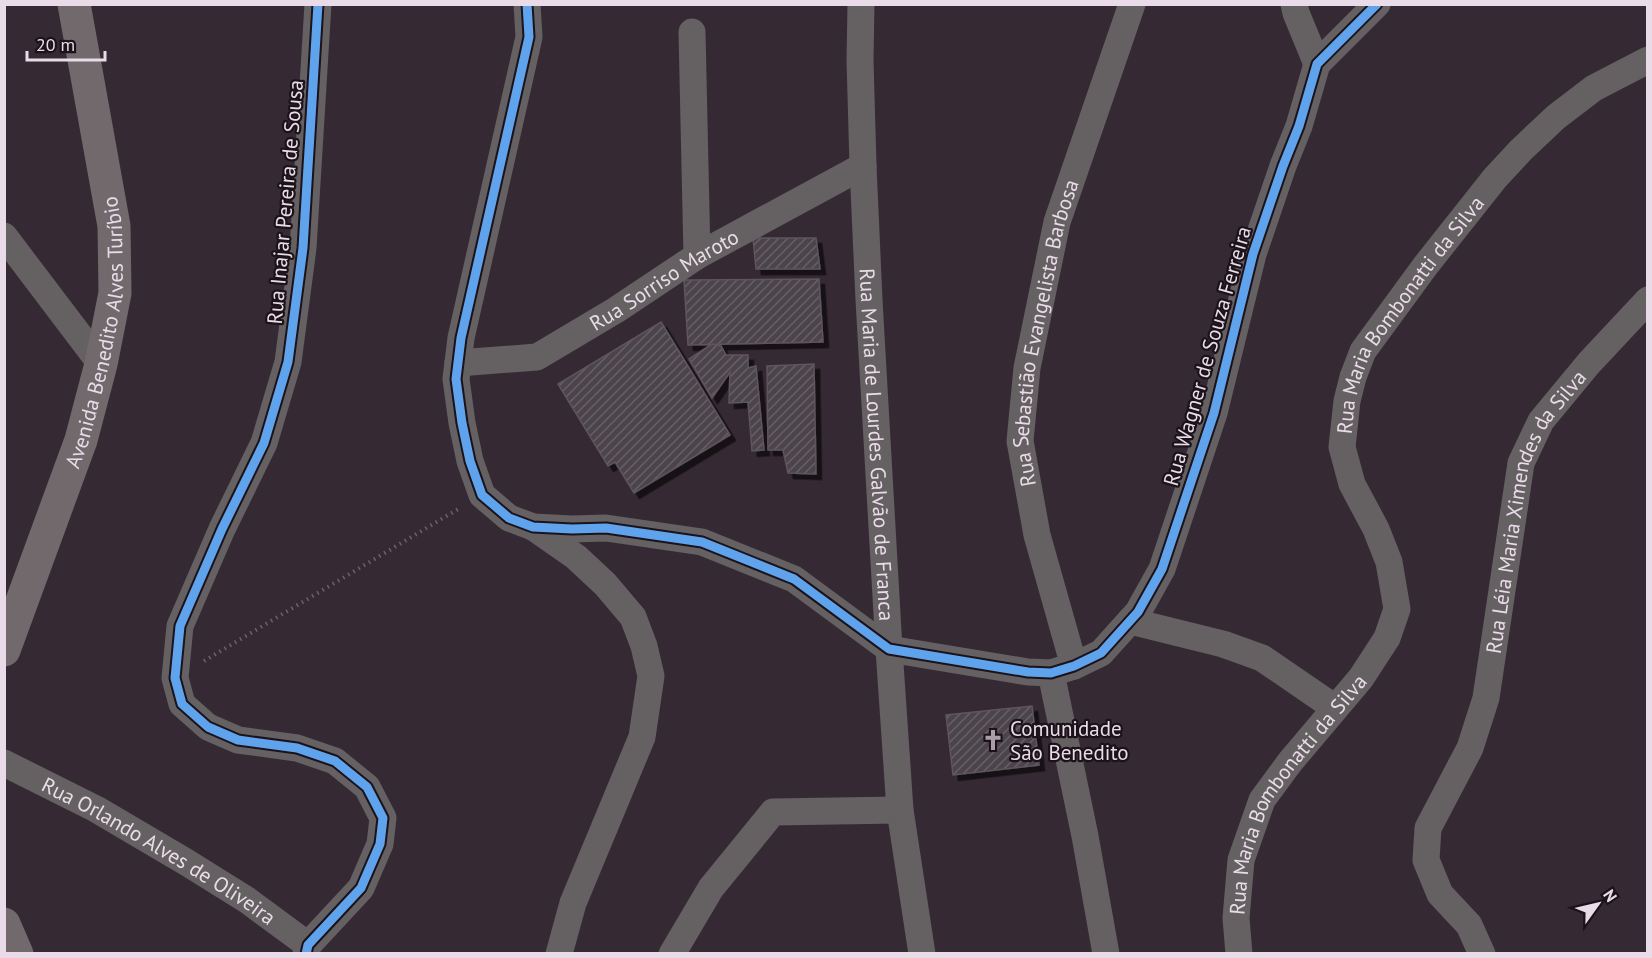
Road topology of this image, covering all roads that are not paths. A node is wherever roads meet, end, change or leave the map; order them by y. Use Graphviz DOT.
graph roads {
  1 [pos="74,4"];
  2 [pos="318,4"];
  3 [pos="527,4"];
  4 [pos="861,4"];
  5 [pos="1132,4"];
  6 [pos="1294,4"];
  7 [pos="1377,4"];
  8 [pos="692,32"];
  9 [pos="1647,60"];
  10 [pos="1317,64"];
  11 [pos="863,166"];
  12 [pos="4,236"];
  13 [pos="697,256"];
  14 [pos="1647,300"];
  15 [pos="458,363"];
  16 [pos="102,364"];
  17 [pos="533,527"];
  18 [pos="1130,621"];
  19 [pos="889,649"];
  20 [pos="4,650"];
  21 [pos="1062,670"];
  22 [pos="1335,708"];
  23 [pos="4,763"];
  24 [pos="900,810"];
  25 [pos="4,924"];
  26 [pos="307,949"];
  27 [pos="17,954"];
  28 [pos="559,954"];
  29 [pos="672,954"];
  30 [pos="922,954"];
  31 [pos="1106,954"];
  32 [pos="1239,954"];
  33 [pos="1482,954"];
  1 -- 16 [label="main road, Avenida Benedito Alves Turíbio"];
  2 -- 26 [label="street, Rua Inajar Pereira de Sousa"];
  3 -- 15 [label="street"];
  4 -- 11 [label="street, Rua Maria de Lourdes Galvão de Franca"];
  5 -- 21 [label="street, Rua Sebastião Evangelista Barbosa"];
  6 -- 10 [label="street"];
  7 -- 10 [label="street, Rua Wagner de Souza Ferreira"];
  8 -- 13 [label="street"];
  9 -- 22 [label="street, Rua Maria Bombonatti da Silva"];
  10 -- 18 [label="street, Rua Wagner de Souza Ferreira"];
  11 -- 13 [label="street, Rua Sorriso Maroto"];
  11 -- 19 [label="street, Rua Maria de Lourdes Galvão de Franca"];
  12 -- 16 [label="street"];
  13 -- 15 [label="street, Rua Sorriso Maroto"];
  14 -- 33 [label="street, Rua Léia Maria Ximendes da Silva"];
  15 -- 17 [label="street"];
  16 -- 20 [label="main road, Avenida Benedito Alves Turíbio"];
  17 -- 19 [label="street"];
  17 -- 28 [label="street"];
  18 -- 21 [label="street, Rua Wagner de Souza Ferreira"];
  18 -- 22 [label="street"];
  19 -- 21 [label="street, Rua Wagner de Souza Ferreira"];
  19 -- 24 [label="street, Rua Maria de Lourdes Galvão de Franca"];
  21 -- 31 [label="street, Rua Sebastião Evangelista Barbosa"];
  22 -- 32 [label="street, Rua Maria Bombonatti da Silva"];
  23 -- 26 [label="street, Rua Orlando Alves de Oliveira"];
  24 -- 29 [label="street"];
  24 -- 30 [label="street, Rua Maria de Lourdes Galvão de Franca"];
  25 -- 27 [label="main road"];
}
